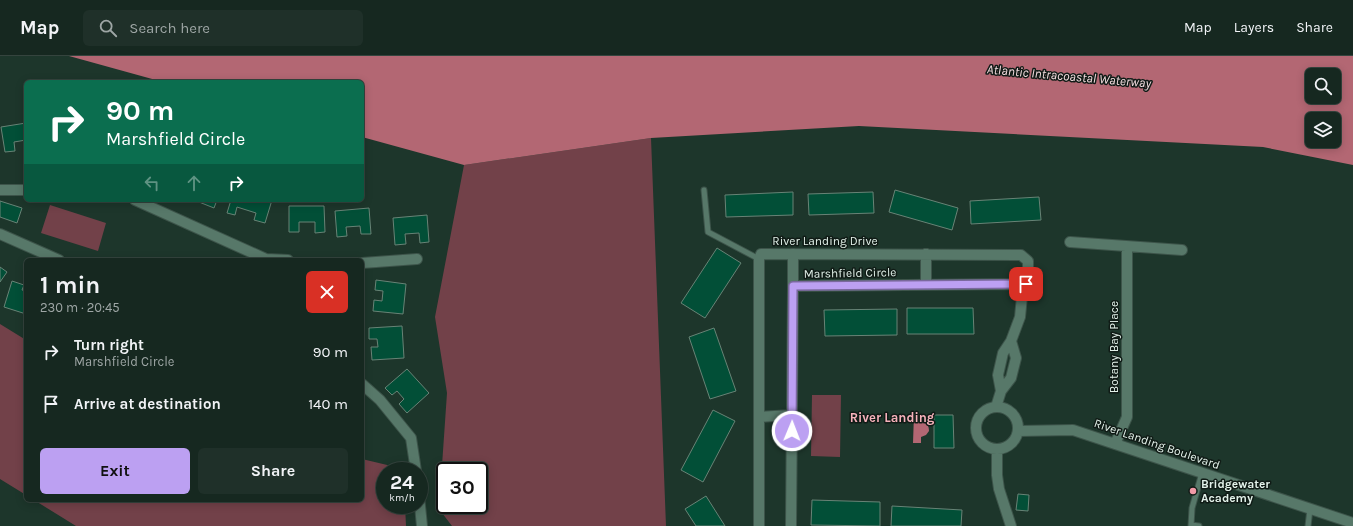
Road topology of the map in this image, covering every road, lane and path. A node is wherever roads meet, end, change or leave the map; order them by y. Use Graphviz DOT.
graph roads {
  1 [pos="0,190"];
  2 [pos="24,190"];
  3 [pos="704,190"];
  4 [pos="139,202"];
  5 [pos="0,234"];
  6 [pos="1070,242"];
  7 [pos="1127,247"];
  8 [pos="1182,250"];
  9 [pos="793,254"];
  10 [pos="926,254"];
  11 [pos="54,258"];
  12 [pos="264,258"];
  13 [pos="417,259"];
  14 [pos="759,259"];
  15 [pos="364,263"];
  16 [pos="1026,284"];
  17 [pos="926,285"];
  18 [pos="793,286"];
  19 [pos="364,386"];
  20 [pos="996,407"];
  21 [pos="792,415"];
  22 [pos="759,417"];
  23 [pos="1018,431"];
  24 [pos="1115,444"];
  25 [pos="997,449"];
  26 [pos="414,462"];
  27 [pos="1202,473"];
  28 [pos="1310,509"];
  29 [pos="421,514"];
  30 [pos="1353,523"];
  31 [pos="422,526"];
  32 [pos="759,526"];
  33 [pos="791,526"];
  34 [pos="1011,526"];
  35 [pos="1191,526"];
  36 [pos="1199,526"];
  37 [pos="1308,526"];
  1 -- 2 [label="street"];
  3 -- 14 [label="lane"];
  4 -- 12 [label="street"];
  5 -- 11 [label="street"];
  6 -- 7 [label="street"];
  7 -- 8 [label="street"];
  7 -- 24 [label="street, Botany Bay Place"];
  9 -- 10 [label="street, River Landing Drive"];
  9 -- 14 [label="street, River Landing Drive"];
  9 -- 18 [label="street"];
  10 -- 16 [label="street, River Landing Drive"];
  10 -- 17 [label="street"];
  13 -- 15 [label="street"];
  14 -- 22 [label="street, River Landing Drive"];
  16 -- 17 [label="street, Marshfield Circle"];
  16 -- 20 [label="street, River Landing Drive"];
  17 -- 18 [label="street, Marshfield Circle"];
  18 -- 21 [label="street, Marshfield Circle"];
  19 -- 26 [label="street"];
  20 -- 23 [label="street"];
  20 -- 25 [label="street"];
  21 -- 22 [label="street"];
  21 -- 33 [label="street, Marshfield Circle"];
  22 -- 32 [label="street, River Landing Drive"];
  23 -- 24 [label="street, River Landing Boulevard"];
  23 -- 25 [label="street"];
  24 -- 27 [label="street, River Landing Boulevard"];
  25 -- 34 [label="street"];
  27 -- 28 [label="street, River Landing Boulevard"];
  27 -- 35 [label="lane"];
  28 -- 30 [label="street, River Landing Boulevard"];
  28 -- 37 [label="lane"];
  29 -- 31 [label="street"];
  35 -- 36 [label="lane"];
}
